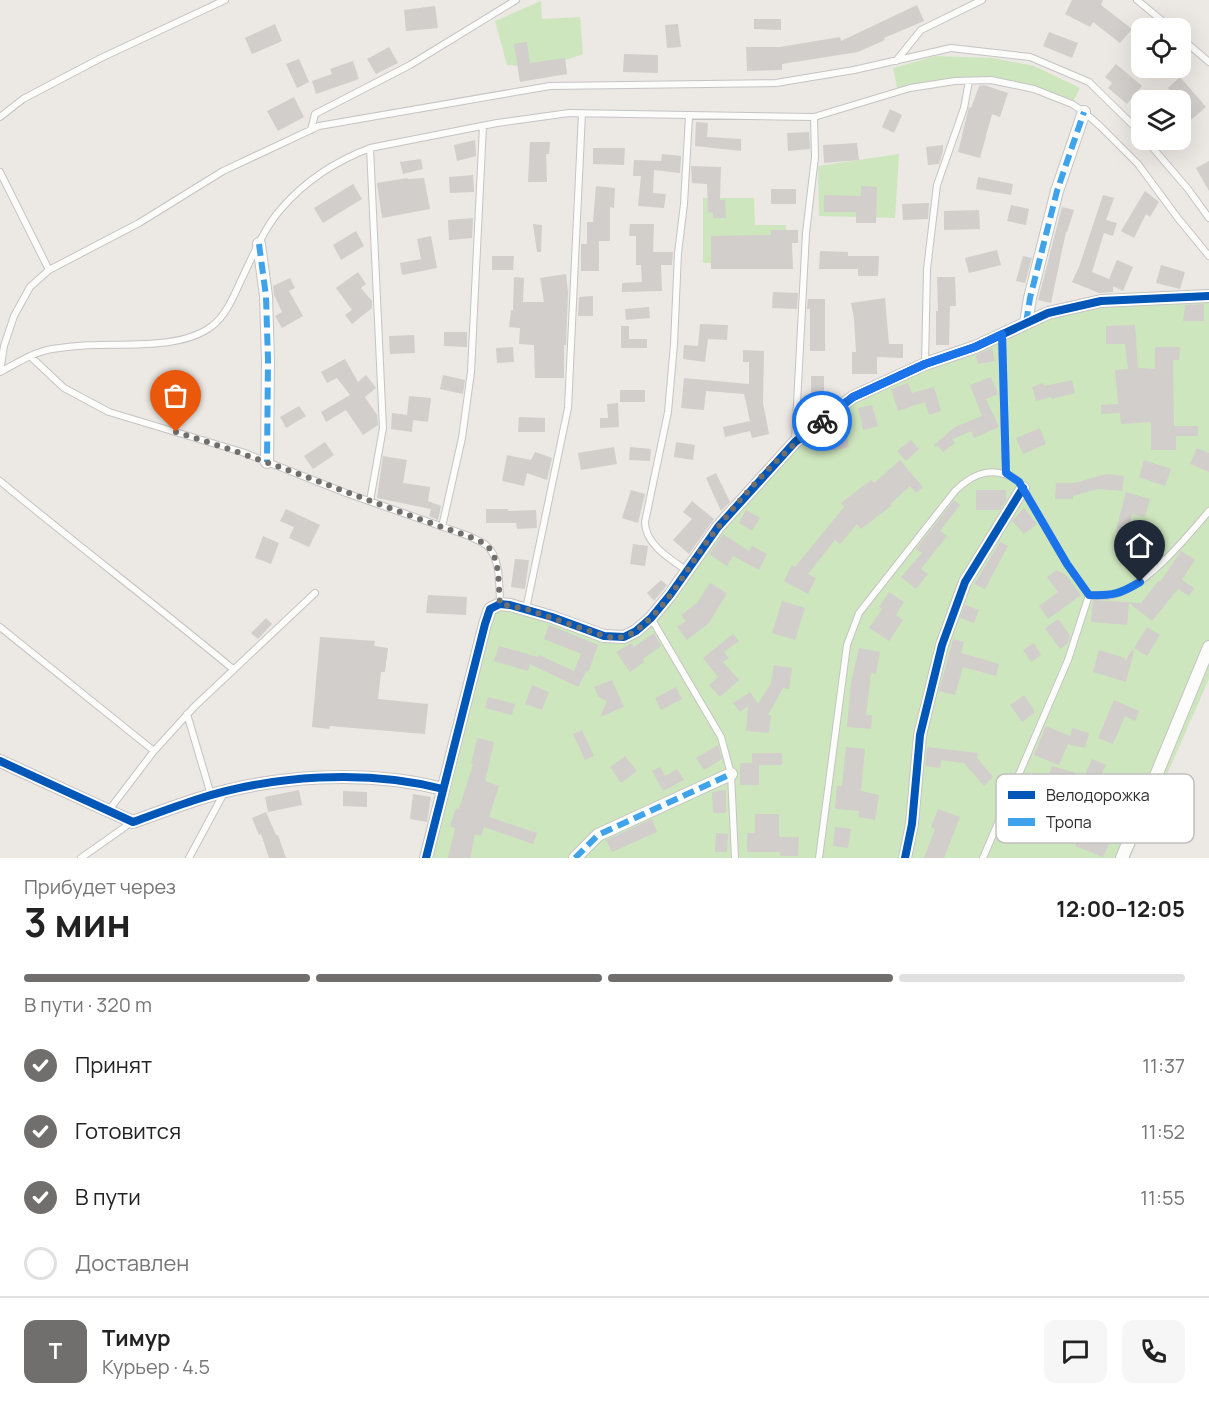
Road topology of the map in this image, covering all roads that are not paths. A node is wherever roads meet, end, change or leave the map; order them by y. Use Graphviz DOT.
graph roads {
  1 [pos="225,0"];
  2 [pos="516,0"];
  3 [pos="982,0"];
  4 [pos="1137,0"];
  5 [pos="1159,18"];
  6 [pos="1191,46"];
  7 [pos="896,61"];
  8 [pos="1209,62"];
  9 [pos="969,81"];
  10 [pos="1084,112"];
  11 [pos="582,113"];
  12 [pos="689,116"];
  13 [pos="0,117"];
  14 [pos="814,117"];
  15 [pos="1131,123"];
  16 [pos="483,126"];
  17 [pos="311,130"];
  18 [pos="370,148"];
  19 [pos="1155,150"];
  20 [pos="0,172"];
  21 [pos="1209,218"];
  22 [pos="259,244"];
  23 [pos="1209,256"];
  24 [pos="49,270"];
  25 [pos="1209,296"];
  26 [pos="1026,323"];
  27 [pos="1002,334"];
  28 [pos="30,356"];
  29 [pos="925,364"];
  30 [pos="1,371"];
  31 [pos="795,442"];
  32 [pos="267,462"];
  33 [pos="1006,473"];
  34 [pos="0,481"];
  35 [pos="1023,488"];
  36 [pos="369,501"];
  37 [pos="1209,512"];
  38 [pos="442,527"];
  39 [pos="686,570"];
  40 [pos="315,593"];
  41 [pos="1089,595"];
  42 [pos="500,604"];
  43 [pos="526,609"];
  44 [pos="651,618"];
  45 [pos="0,627"];
  46 [pos="1209,647"];
  47 [pos="233,669"];
  48 [pos="188,714"];
  49 [pos="154,751"];
  50 [pos="0,761"];
  51 [pos="731,774"];
  52 [pos="1019,774"];
  53 [pos="1157,774"];
  54 [pos="443,789"];
  55 [pos="224,793"];
  56 [pos="211,795"];
  57 [pos="109,810"];
  58 [pos="133,822"];
  59 [pos="996,828"];
  60 [pos="1128,843"];
  61 [pos="81,858"];
  62 [pos="189,858"];
  63 [pos="426,858"];
  64 [pos="575,858"];
  65 [pos="735,858"];
  66 [pos="819,858"];
  67 [pos="905,858"];
  68 [pos="983,858"];
  69 [pos="1122,858"];
  1 -- 13 [label="lane"];
  2 -- 17 [label="lane"];
  3 -- 7 [label="lane"];
  4 -- 5 [label="lane"];
  6 -- 8 [label="lane"];
  7 -- 15 [label="lane"];
  7 -- 17 [label="lane"];
  9 -- 10 [label="lane"];
  9 -- 14 [label="lane"];
  9 -- 29 [label="lane"];
  10 -- 23 [label="lane"];
  10 -- 26 [label="street"];
  11 -- 12 [label="lane"];
  11 -- 16 [label="lane"];
  11 -- 43 [label="lane"];
  12 -- 14 [label="lane"];
  12 -- 39 [label="lane"];
  14 -- 31 [label="lane"];
  16 -- 18 [label="lane"];
  16 -- 38 [label="lane"];
  17 -- 24 [label="lane"];
  18 -- 22 [label="lane"];
  18 -- 36 [label="lane"];
  19 -- 21 [label="lane"];
  20 -- 24 [label="lane"];
  22 -- 28 [label="lane"];
  22 -- 32 [label="street"];
  24 -- 30 [label="lane"];
  25 -- 26 [label="street"];
  26 -- 27 [label="street"];
  27 -- 29 [label="street"];
  27 -- 33 [label="lane"];
  28 -- 30 [label="lane"];
  28 -- 32 [label="lane"];
  29 -- 31 [label="street"];
  31 -- 39 [label="street"];
  32 -- 36 [label="lane"];
  33 -- 35 [label="lane"];
  33 -- 66 [label="lane"];
  34 -- 47 [label="lane"];
  35 -- 41 [label="lane"];
  35 -- 67 [label="street"];
  36 -- 38 [label="lane"];
  37 -- 41 [label="lane"];
  38 -- 42 [label="lane"];
  39 -- 44 [label="street"];
  40 -- 47 [label="lane"];
  41 -- 52 [label="lane"];
  42 -- 43 [label="street"];
  42 -- 54 [label="street"];
  43 -- 44 [label="street"];
  44 -- 51 [label="lane"];
  45 -- 49 [label="lane"];
  46 -- 53 [label="street"];
  47 -- 48 [label="lane"];
  48 -- 49 [label="lane"];
  48 -- 56 [label="lane"];
  49 -- 57 [label="lane"];
  50 -- 57 [label="street"];
  51 -- 64 [label="street"];
  51 -- 65 [label="lane"];
  54 -- 55 [label="street"];
  54 -- 63 [label="street"];
  55 -- 56 [label="street"];
  55 -- 62 [label="lane"];
  56 -- 58 [label="street"];
  57 -- 58 [label="street"];
  58 -- 61 [label="lane"];
  59 -- 68 [label="lane"];
  60 -- 69 [label="street"];
}
